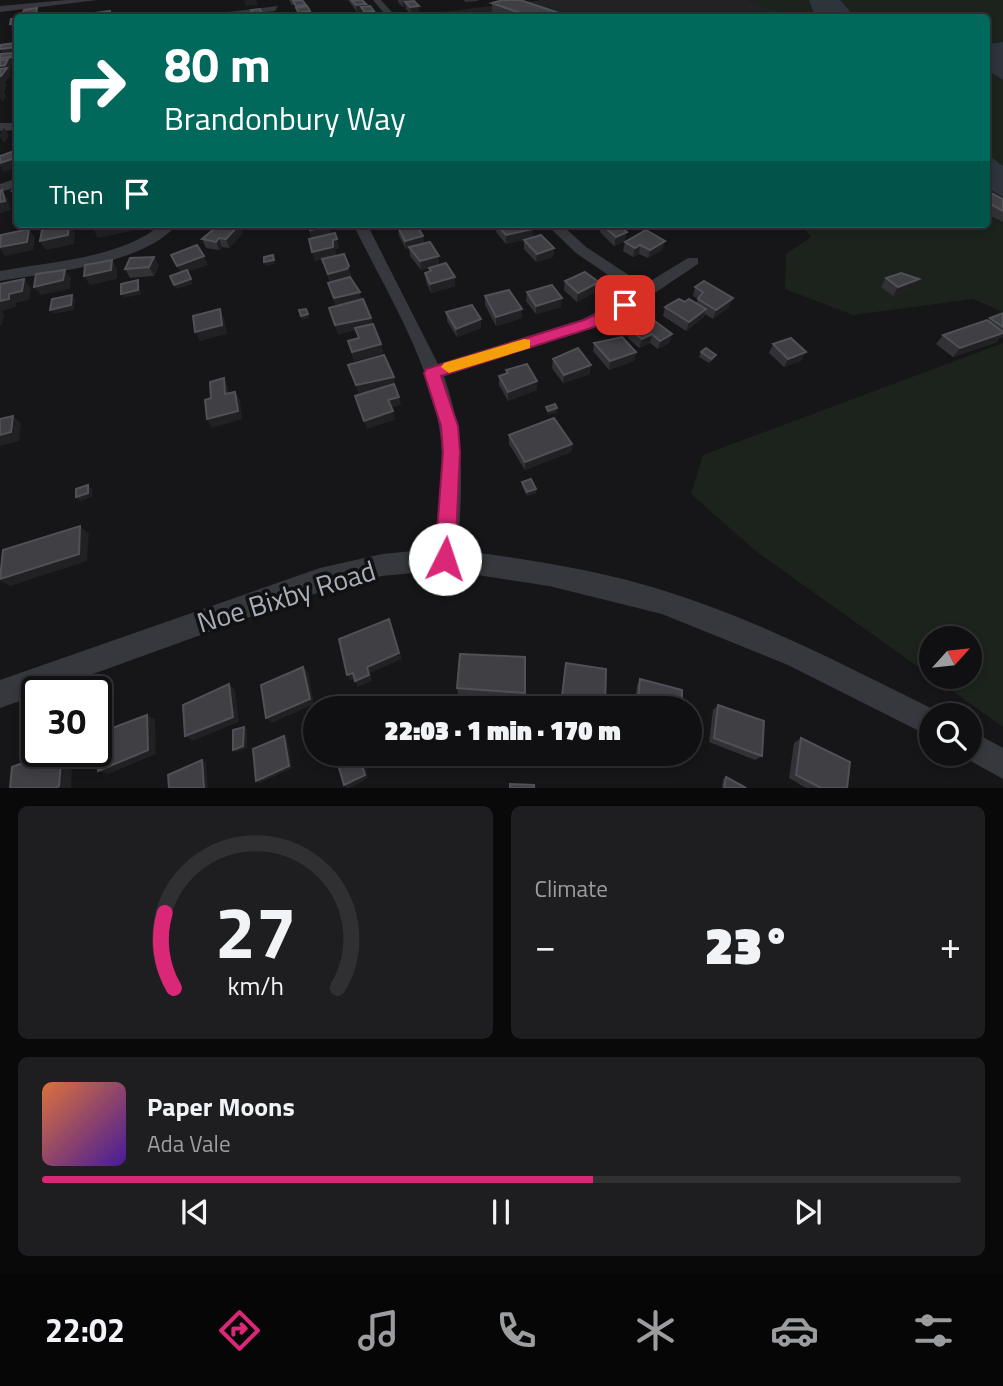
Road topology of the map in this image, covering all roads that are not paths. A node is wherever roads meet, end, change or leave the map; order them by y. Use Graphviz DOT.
graph roads {
  1 [pos="93,0"];
  2 [pos="377,0"];
  3 [pos="5,9"];
  4 [pos="275,9"];
  5 [pos="235,14"];
  6 [pos="389,14"];
  7 [pos="0,20"];
  8 [pos="362,228"];
  9 [pos="557,228"];
  10 [pos="167,232"];
  11 [pos="693,261"];
  12 [pos="0,276"];
  13 [pos="645,293"];
  14 [pos="432,373"];
  15 [pos="445,559"];
  16 [pos="0,694"];
  17 [pos="919,717"];
  18 [pos="982,752"];
  19 [pos="1003,764"];
  1 -- 3 [label="street"];
  2 -- 6 [label="street"];
  3 -- 7 [label="street"];
  4 -- 5 [label="street"];
  8 -- 14 [label="street"];
  9 -- 13 [label="street"];
  10 -- 12 [label="street"];
  11 -- 13 [label="street"];
  13 -- 14 [label="street"];
  14 -- 15 [label="street"];
  15 -- 16 [label="street, Noe Bixby Road"];
  15 -- 17 [label="street, Noe Bixby Road"];
  18 -- 19 [label="street"];
}
